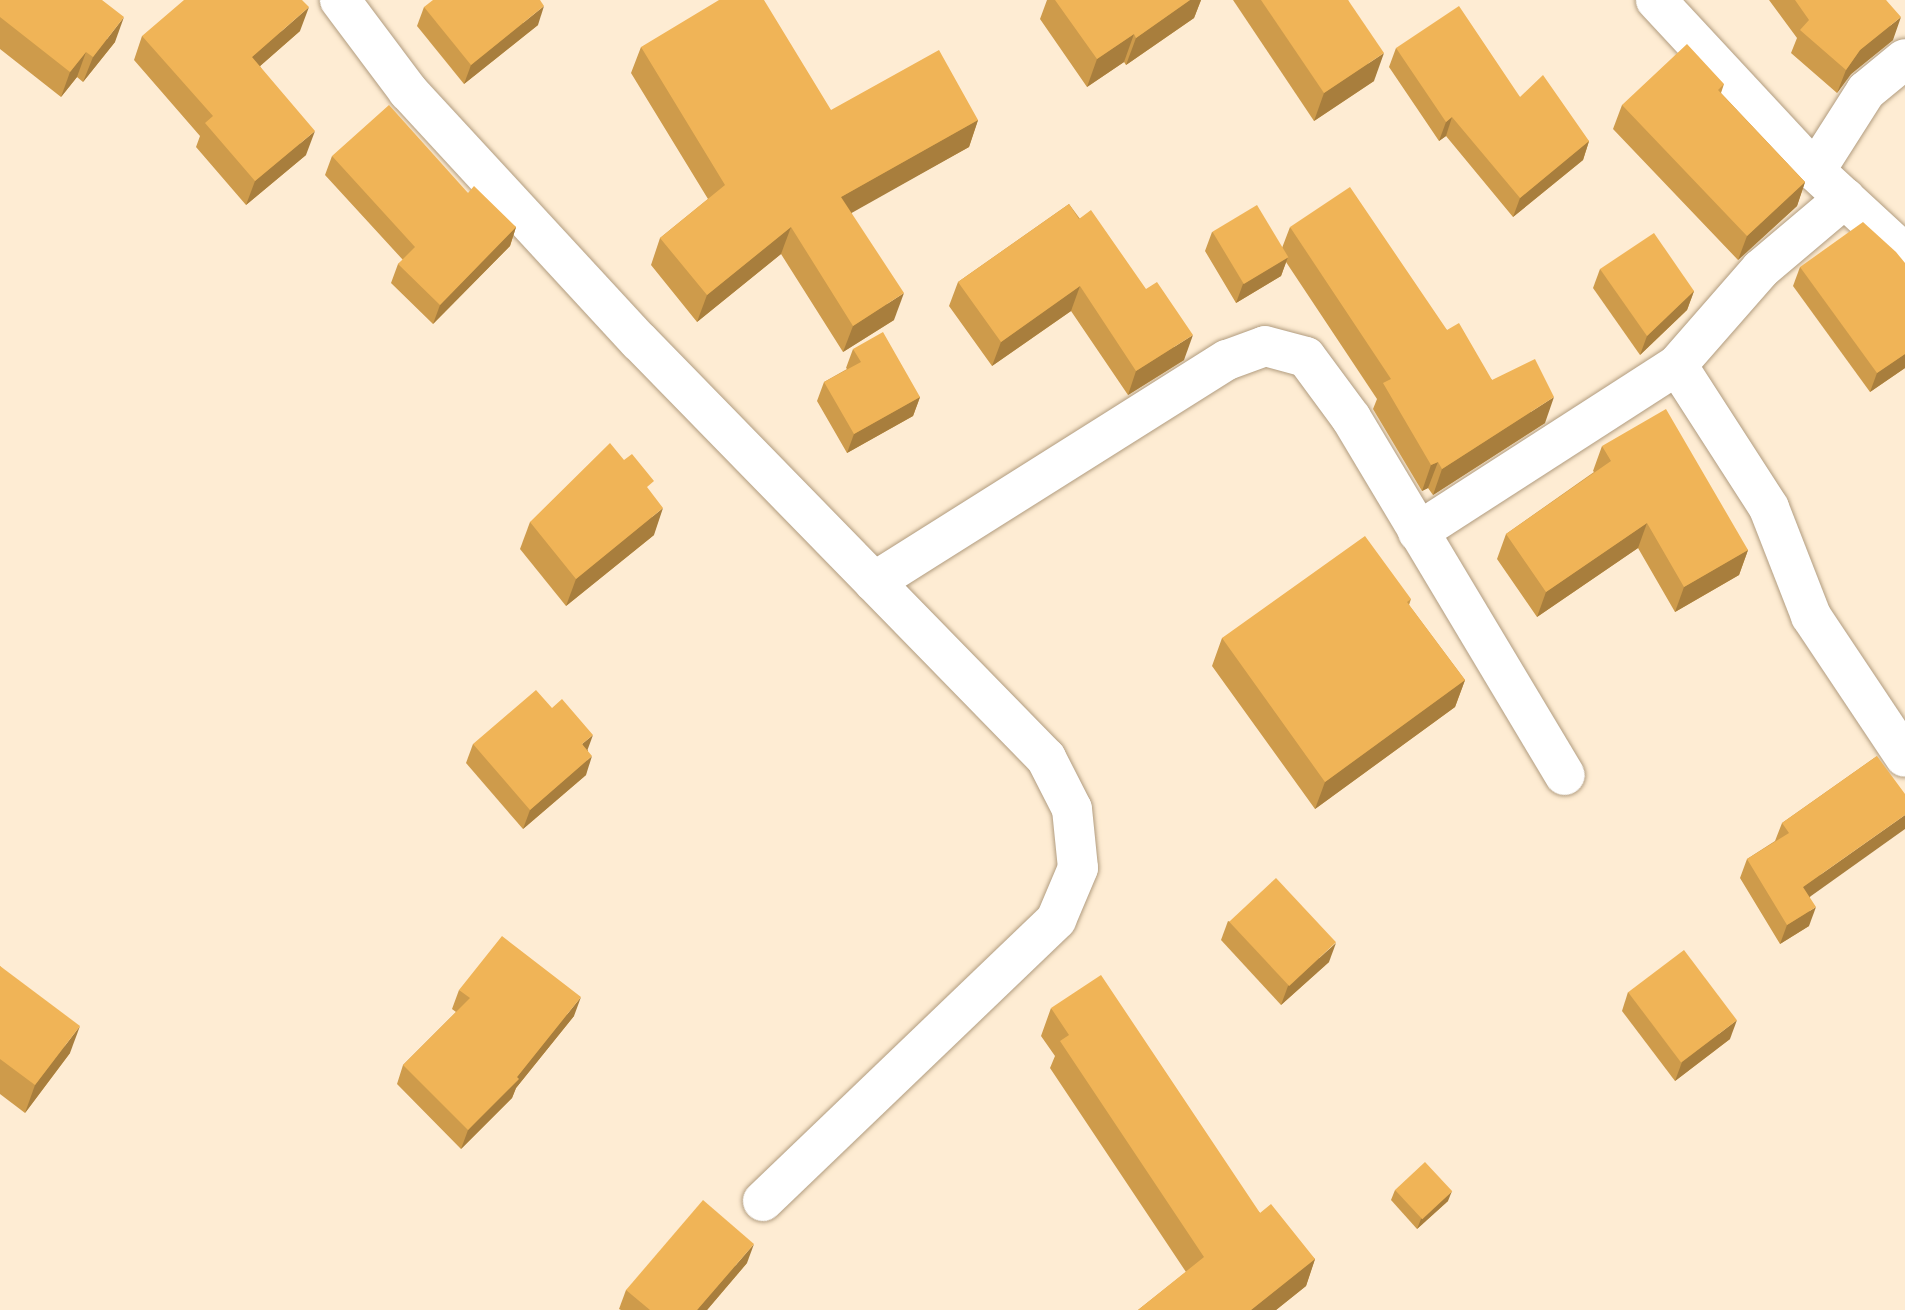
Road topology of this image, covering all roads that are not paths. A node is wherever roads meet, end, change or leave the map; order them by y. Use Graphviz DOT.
graph roads {
  1 [pos="340,0"];
  2 [pos="1656,0"];
  3 [pos="1905,59"];
  4 [pos="1815,171"];
  5 [pos="1845,198"];
  6 [pos="1905,254"];
  7 [pos="1677,365"];
  8 [pos="1418,532"];
  9 [pos="874,582"];
  10 [pos="1905,757"];
  11 [pos="1565,775"];
  12 [pos="763,1201"];
  1 -- 9 [label="street"];
  2 -- 4 [label="street"];
  3 -- 4 [label="street"];
  4 -- 5 [label="street"];
  5 -- 6 [label="street"];
  5 -- 7 [label="street"];
  7 -- 8 [label="street"];
  7 -- 10 [label="street"];
  8 -- 9 [label="street"];
  8 -- 11 [label="street"];
  9 -- 12 [label="street"];
}
